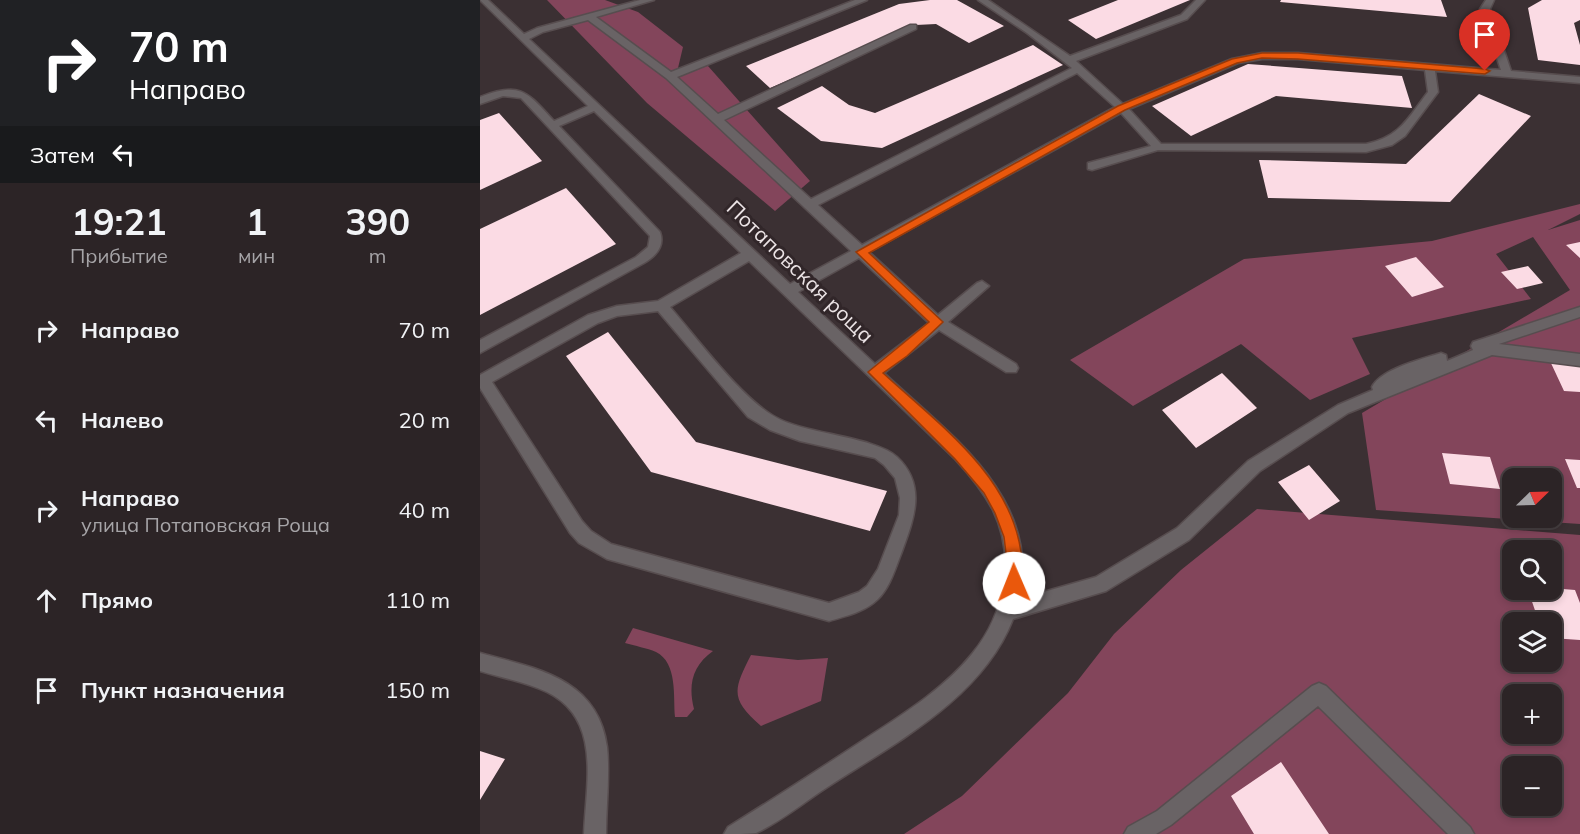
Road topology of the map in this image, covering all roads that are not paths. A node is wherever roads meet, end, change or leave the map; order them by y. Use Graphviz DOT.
graph roads {
  1 [pos="483,0"];
  2 [pos="650,0"];
  3 [pos="863,0"];
  4 [pos="982,0"];
  5 [pos="1201,0"];
  6 [pos="1490,0"];
  7 [pos="591,18"];
  8 [pos="913,27"];
  9 [pos="523,38"];
  10 [pos="1069,60"];
  11 [pos="1430,67"];
  12 [pos="1079,68"];
  13 [pos="1507,73"];
  14 [pos="670,76"];
  15 [pos="1580,80"];
  16 [pos="480,101"];
  17 [pos="596,107"];
  18 [pos="1122,108"];
  19 [pos="717,118"];
  20 [pos="553,125"];
  21 [pos="1158,147"];
  22 [pos="1092,166"];
  23 [pos="811,204"];
  24 [pos="861,252"];
  25 [pos="750,254"];
  26 [pos="982,285"];
  27 [pos="788,291"];
  28 [pos="661,306"];
  29 [pos="1580,312"];
  30 [pos="937,322"];
  31 [pos="480,347"];
  32 [pos="1580,360"];
  33 [pos="1011,368"];
  34 [pos="874,372"];
  35 [pos="482,381"];
  36 [pos="1343,409"];
  37 [pos="1006,612"];
  38 [pos="480,662"];
  39 [pos="595,834"];
  40 [pos="735,834"];
  41 [pos="1135,834"];
  42 [pos="1462,834"];
  1 -- 9 [label="street, Потаповская роща"];
  2 -- 7 [label="street"];
  3 -- 14 [label="street"];
  4 -- 10 [label="street"];
  5 -- 10 [label="street"];
  6 -- 13 [label="street"];
  7 -- 9 [label="street"];
  7 -- 14 [label="street"];
  8 -- 19 [label="street"];
  9 -- 17 [label="street, Потаповская роща"];
  10 -- 12 [label="street"];
  11 -- 13 [label="street"];
  11 -- 18 [label="street"];
  11 -- 21 [label="street"];
  12 -- 18 [label="street"];
  12 -- 23 [label="street"];
  13 -- 15 [label="street"];
  14 -- 19 [label="street"];
  16 -- 20 [label="street"];
  17 -- 20 [label="street"];
  17 -- 25 [label="street, Потаповская роща"];
  18 -- 21 [label="street"];
  18 -- 24 [label="street"];
  19 -- 23 [label="street"];
  20 -- 31 [label="street"];
  21 -- 22 [label="street"];
  23 -- 24 [label="street"];
  24 -- 27 [label="street"];
  24 -- 30 [label="street"];
  25 -- 27 [label="street, Потаповская роща"];
  25 -- 28 [label="street"];
  26 -- 30 [label="street"];
  27 -- 34 [label="street, Потаповская роща"];
  28 -- 35 [label="street"];
  28 -- 35 [label="street"];
  29 -- 36 [label="street"];
  30 -- 33 [label="street"];
  30 -- 34 [label="street"];
  32 -- 36 [label="street"];
  34 -- 37 [label="street, Потаповская роща"];
  36 -- 37 [label="street"];
  37 -- 40 [label="street, Потаповская роща"];
  38 -- 39 [label="street"];
  41 -- 42 [label="street"];
}
